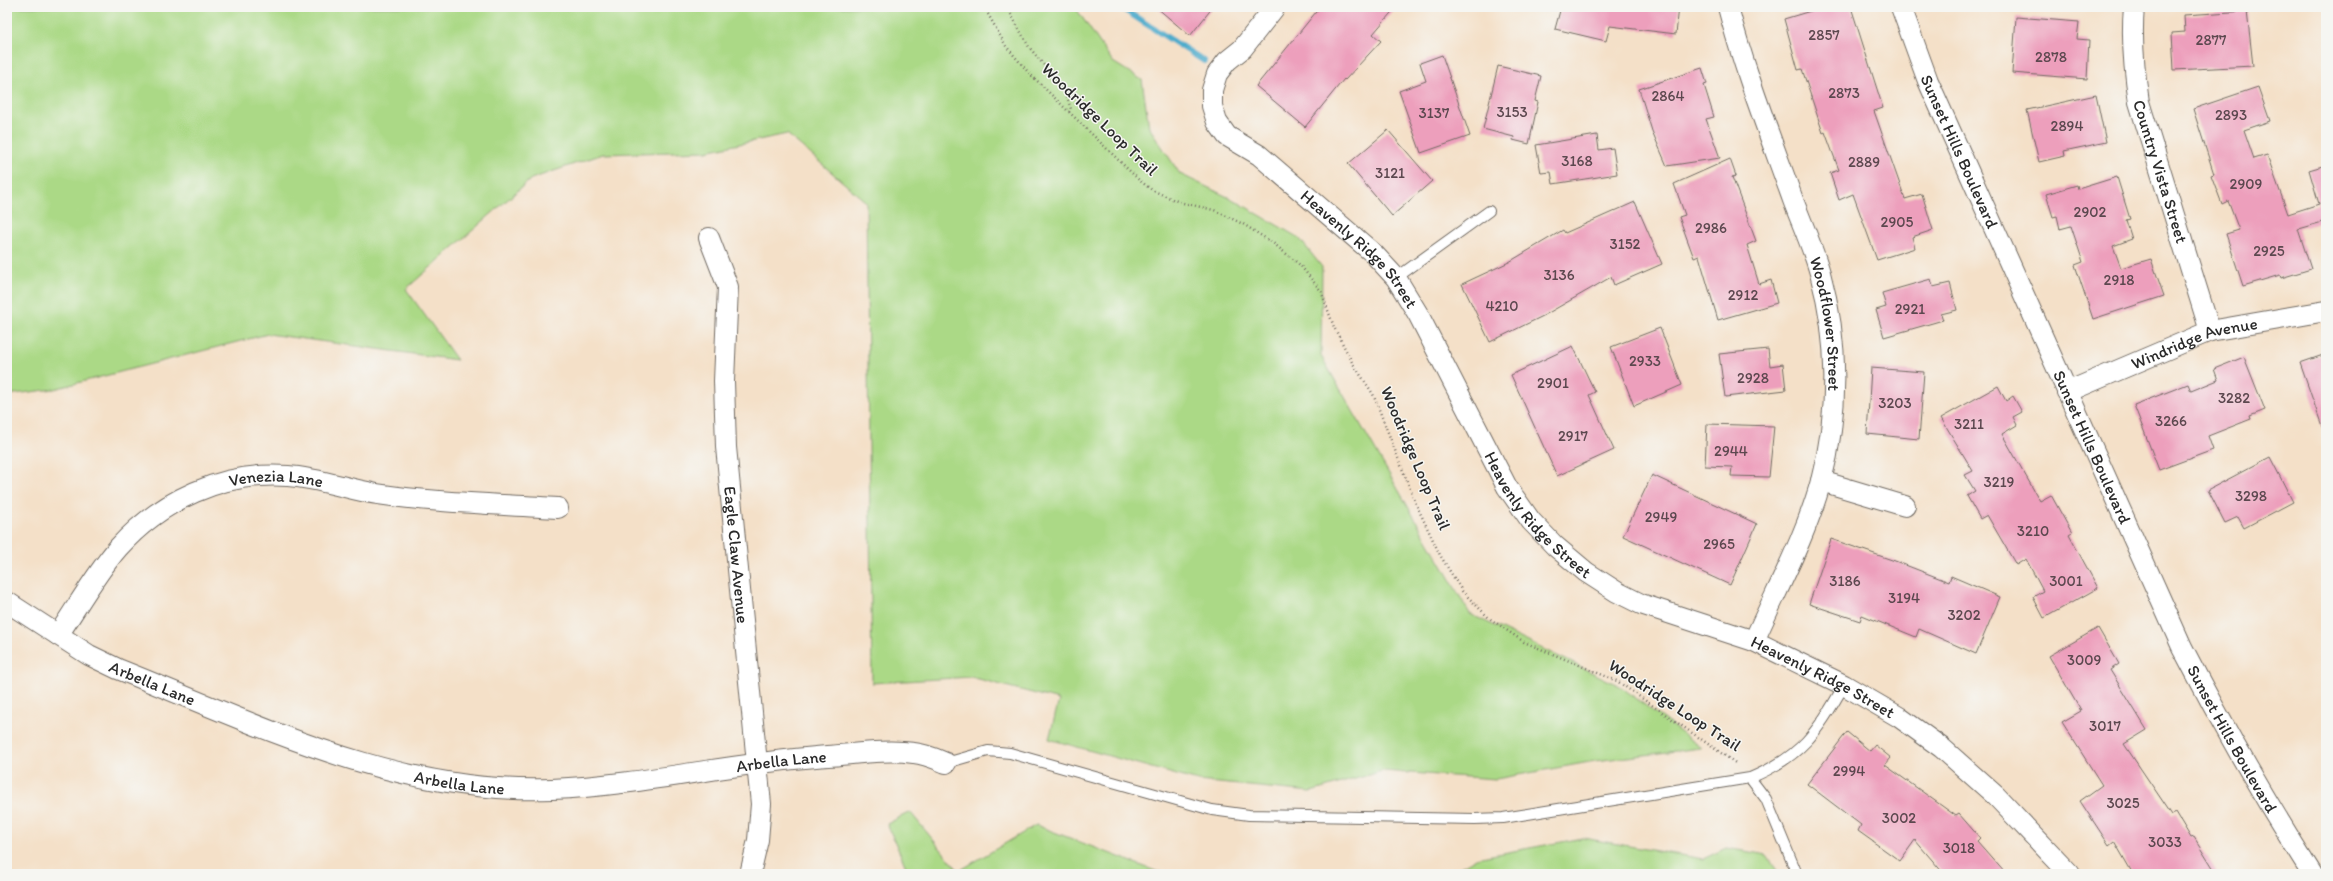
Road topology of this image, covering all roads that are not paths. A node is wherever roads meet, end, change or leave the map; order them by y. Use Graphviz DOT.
graph roads {
  1 [pos="1275,7"];
  2 [pos="1728,7"];
  3 [pos="1901,7"];
  4 [pos="2134,7"];
  5 [pos="1489,211"];
  6 [pos="709,238"];
  7 [pos="1396,278"];
  8 [pos="2326,311"];
  9 [pos="2210,331"];
  10 [pos="2068,392"];
  11 [pos="1821,481"];
  12 [pos="1905,506"];
  13 [pos="558,508"];
  14 [pos="7,602"];
  15 [pos="58,635"];
  16 [pos="1754,642"];
  17 [pos="1844,685"];
  18 [pos="758,763"];
  19 [pos="946,763"];
  20 [pos="1750,778"];
  21 [pos="750,874"];
  22 [pos="1797,874"];
  23 [pos="2070,874"];
  24 [pos="2312,874"];
  1 -- 7 [label="street, Heavenly Ridge Street"];
  2 -- 11 [label="street, Woodflower Street"];
  3 -- 10 [label="street, Sunset Hills Boulevard"];
  4 -- 9 [label="street, Country Vista Street"];
  5 -- 7 [label="lane"];
  6 -- 18 [label="street, Eagle Claw Avenue"];
  7 -- 16 [label="street, Heavenly Ridge Street"];
  8 -- 9 [label="street, Windridge Avenue"];
  9 -- 10 [label="street, Windridge Avenue"];
  10 -- 24 [label="street, Sunset Hills Boulevard"];
  11 -- 12 [label="street"];
  11 -- 16 [label="street, Woodflower Street"];
  13 -- 15 [label="street, Venezia Lane"];
  14 -- 15 [label="street, Arbella Lane"];
  15 -- 18 [label="street, Arbella Lane"];
  16 -- 17 [label="street, Heavenly Ridge Street"];
  17 -- 20 [label="lane"];
  17 -- 23 [label="street, Heavenly Ridge Street"];
  18 -- 19 [label="street, Arbella Lane"];
  18 -- 21 [label="street, Eagle Claw Avenue"];
  19 -- 20 [label="lane"];
  20 -- 22 [label="lane"];
}
